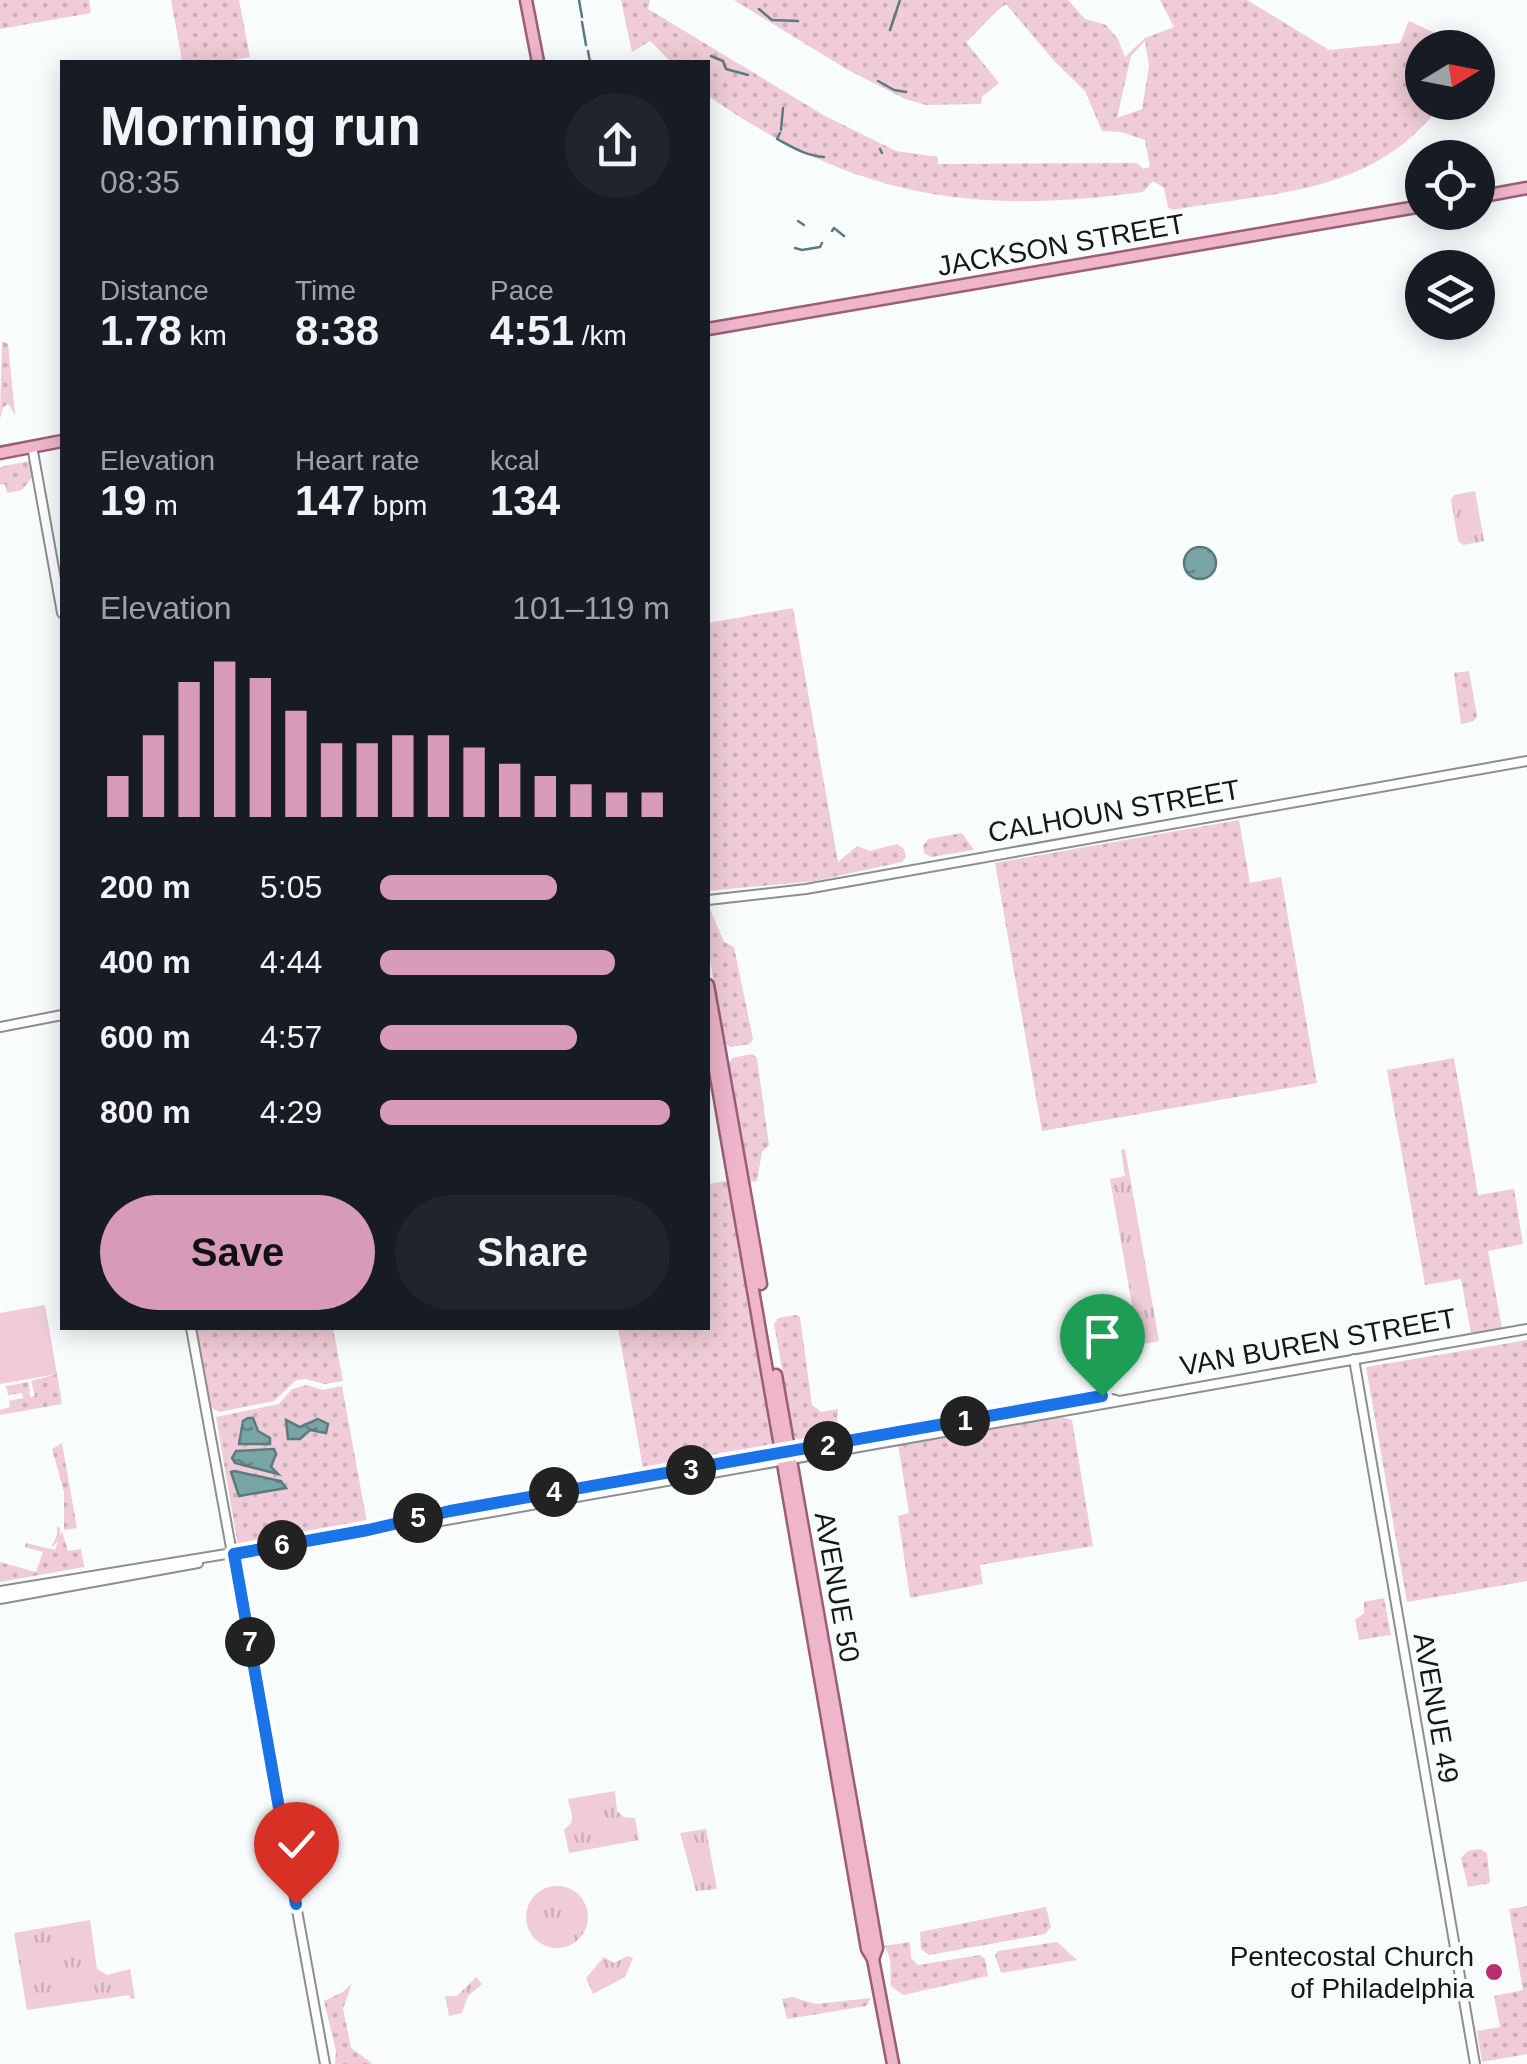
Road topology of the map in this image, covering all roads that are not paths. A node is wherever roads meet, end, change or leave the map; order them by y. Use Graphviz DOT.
graph roads {
  1 [pos="526,0"];
  2 [pos="538,60"];
  3 [pos="1527,188"];
  4 [pos="1495,194"];
  5 [pos="1405,209"];
  6 [pos="710,329"];
  7 [pos="60,441"];
  8 [pos="32,446"];
  9 [pos="0,453"];
  10 [pos="60,602"];
  11 [pos="1527,761"];
  12 [pos="710,900"];
  13 [pos="710,998"];
  14 [pos="60,1016"];
  15 [pos="0,1027"];
  16 [pos="710,1041"];
  17 [pos="1527,1329"];
  18 [pos="191,1330"];
  19 [pos="1354,1359"];
  20 [pos="787,1457"];
  21 [pos="788,1499"];
  22 [pos="807,1550"];
  23 [pos="234,1554"];
  24 [pos="0,1595"];
  25 [pos="808,1612"];
  26 [pos="873,1960"];
  27 [pos="325,2064"];
  28 [pos="893,2064"];
  29 [pos="1475,2064"];
  1 -- 2 [label="main road"];
  3 -- 4 [label="main road"];
  5 -- 6 [label="main road, JACKSON STREET"];
  7 -- 8 [label="main road"];
  8 -- 9 [label="main road"];
  8 -- 10 [label="street"];
  11 -- 12 [label="street, CALHOUN STREET"];
  13 -- 20 [label="main road, AVENUE 50"];
  14 -- 15 [label="street"];
  16 -- 20 [label="main road, AVENUE 50"];
  17 -- 19 [label="street, VAN BUREN STREET"];
  18 -- 23 [label="street"];
  19 -- 20 [label="street, VAN BUREN STREET"];
  19 -- 29 [label="street, AVENUE 49"];
  20 -- 21 [label="main road, AVENUE 50"];
  20 -- 22 [label="main road, AVENUE 50"];
  20 -- 23 [label="street, VAN BUREN STREET"];
  21 -- 22 [label="main road"];
  21 -- 25 [label="main road, AVENUE 50"];
  22 -- 25 [label="main road"];
  22 -- 26 [label="main road, AVENUE 50"];
  23 -- 24 [label="street, VAN BUREN STREET"];
  23 -- 27 [label="street"];
  25 -- 26 [label="main road, AVENUE 50"];
  26 -- 28 [label="main road, AVENUE 50"];
}
